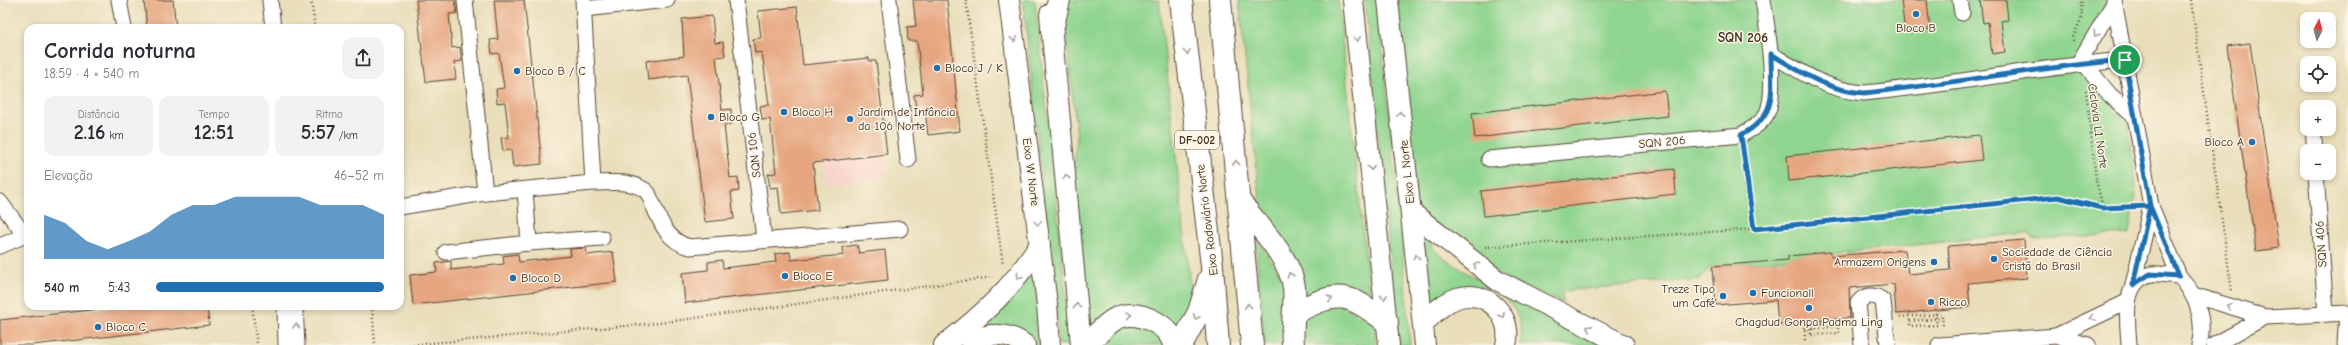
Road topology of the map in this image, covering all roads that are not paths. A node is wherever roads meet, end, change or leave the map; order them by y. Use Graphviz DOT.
graph roads {
  1 [pos="119,0"];
  2 [pos="270,0"];
  3 [pos="465,0"];
  4 [pos="667,0"];
  5 [pos="736,0"];
  6 [pos="890,0"];
  7 [pos="1009,0"];
  8 [pos="1048,0"];
  9 [pos="1059,0"];
  10 [pos="1353,0"];
  11 [pos="1388,0"];
  12 [pos="1763,0"];
  13 [pos="2114,2"];
  14 [pos="584,4"];
  15 [pos="1179,4"];
  16 [pos="1222,4"];
  17 [pos="123,24"];
  18 [pos="273,24"];
  19 [pos="1052,30"];
  20 [pos="1771,54"];
  21 [pos="2125,60"];
  22 [pos="2081,63"];
  23 [pos="2135,117"];
  24 [pos="1489,159"];
  25 [pos="908,160"];
  26 [pos="2316,180"];
  27 [pos="593,183"];
  28 [pos="525,190"];
  29 [pos="485,193"];
  30 [pos="0,202"];
  31 [pos="1240,202"];
  32 [pos="2150,206"];
  33 [pos="404,207"];
  34 [pos="1412,212"];
  35 [pos="900,229"];
  36 [pos="24,232"];
  37 [pos="24,235"];
  38 [pos="602,238"];
  39 [pos="764,239"];
  40 [pos="529,242"];
  41 [pos="1040,244"];
  42 [pos="0,246"];
  43 [pos="446,252"];
  44 [pos="1212,266"];
  45 [pos="2179,276"];
  46 [pos="2133,285"];
  47 [pos="2193,295"];
  48 [pos="2127,302"];
  49 [pos="285,310"];
  50 [pos="295,310"];
  51 [pos="1294,313"];
  52 [pos="2348,313"];
  53 [pos="2326,314"];
  54 [pos="2265,317"];
  55 [pos="1387,322"];
  56 [pos="1423,324"];
  57 [pos="2056,336"];
  58 [pos="1861,342"];
  59 [pos="286,345"];
  60 [pos="297,345"];
  61 [pos="944,345"];
  62 [pos="971,345"];
  63 [pos="1025,345"];
  64 [pos="1050,345"];
  65 [pos="1081,345"];
  66 [pos="1088,345"];
  67 [pos="1174,345"];
  68 [pos="1181,345"];
  69 [pos="1218,345"];
  70 [pos="1252,345"];
  71 [pos="1293,345"];
  72 [pos="1389,345"];
  73 [pos="1425,345"];
  74 [pos="1506,345"];
  75 [pos="1624,345"];
  76 [pos="1888,345"];
  77 [pos="1939,345"];
  78 [pos="2088,345"];
  79 [pos="2129,345"];
  80 [pos="2199,345"];
  81 [pos="2214,345"];
  82 [pos="2345,345"];
  1 -- 17 [label="street"];
  2 -- 18 [label="street"];
  3 -- 29 [label="street"];
  4 -- 14 [label="street"];
  5 -- 39 [label="street, SQN 106"];
  6 -- 25 [label="street"];
  7 -- 41 [label="main road, Eixo W Norte, one-way"];
  8 -- 19 [label="main road"];
  9 -- 19 [label="highway"];
  10 -- 55 [label="main road, one-way"];
  34 -- 11 [label="main road, Eixo L Norte, one-way"];
  12 -- 20 [label="street, SQN 206"];
  13 -- 21 [label="street"];
  13 -- 22 [label="street, one-way"];
  14 -- 27 [label="street"];
  15 -- 44 [label="highway, Eixo Rodoviário Norte / DF-002, one-way"];
  31 -- 16 [label="highway, DF-002, one-way"];
  65 -- 19 [label="main road, one-way"];
  20 -- 22 [label="street"];
  20 -- 24 [label="street, SQN 206"];
  21 -- 22 [label="street"];
  21 -- 23 [label="street"];
  22 -- 23 [label="street"];
  23 -- 32 [label="street"];
  26 -- 53 [label="street, SQN 406"];
  27 -- 28 [label="street"];
  27 -- 39 [label="street"];
  28 -- 29 [label="street"];
  28 -- 40 [label="street"];
  29 -- 33 [label="street"];
  30 -- 36 [label="street"];
  51 -- 31 [label="highway, one-way"];
  70 -- 31 [label="highway, DF-002, one-way"];
  32 -- 45 [label="street"];
  32 -- 46 [label="street"];
  56 -- 34 [label="main road, Eixo L Norte, one-way"];
  75 -- 34 [label="main road, one-way"];
  35 -- 39 [label="street"];
  37 -- 42 [label="street"];
  38 -- 40 [label="street"];
  40 -- 43 [label="street"];
  41 -- 61 [label="main road, one-way"];
  41 -- 64 [label="main road, Eixo W Norte"];
  44 -- 68 [label="highway, one-way"];
  44 -- 69 [label="highway, Eixo Rodoviário Norte / DF-002"];
  45 -- 46 [label="street"];
  45 -- 47 [label="street"];
  46 -- 48 [label="street"];
  54 -- 47 [label="street, one-way"];
  47 -- 80 [label="street"];
  48 -- 57 [label="street, one-way"];
  48 -- 79 [label="street"];
  49 -- 59 [label="street"];
  60 -- 50 [label="street, one-way"];
  51 -- 55 [label="highway, one-way"];
  51 -- 71 [label="highway"];
  52 -- 53 [label="street"];
  52 -- 82 [label="street"];
  53 -- 54 [label="street"];
  54 -- 81 [label="street"];
  55 -- 72 [label="main road"];
  56 -- 73 [label="main road, Eixo L Norte"];
  56 -- 74 [label="main road, one-way"];
  57 -- 77 [label="street"];
  57 -- 78 [label="street"];
  58 -- 76 [label="street"];
  62 -- 63 [label="main road"];
  66 -- 67 [label="highway, one-way"];
}
